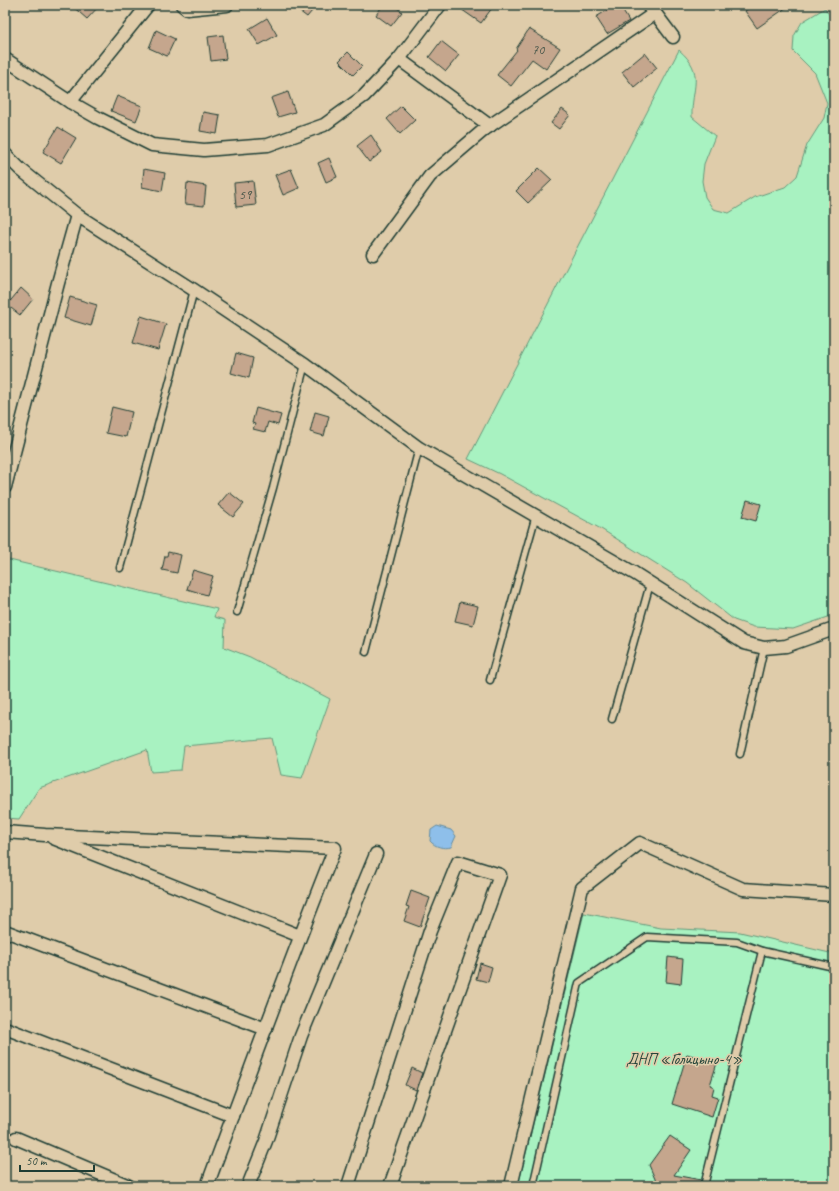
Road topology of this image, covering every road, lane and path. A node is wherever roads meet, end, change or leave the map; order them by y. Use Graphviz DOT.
graph roads {
  1 [pos="148,5"];
  2 [pos="182,5"];
  3 [pos="227,5"];
  4 [pos="440,5"];
  5 [pos="651,9"];
  6 [pos="673,37"];
  7 [pos="5,59"];
  8 [pos="399,59"];
  9 [pos="70,102"];
  10 [pos="490,126"];
  11 [pos="5,154"];
  12 [pos="77,215"];
  13 [pos="373,254"];
  14 [pos="194,290"];
  15 [pos="304,364"];
  16 [pos="418,448"];
  17 [pos="5,487"];
  18 [pos="536,515"];
  19 [pos="120,568"];
  20 [pos="650,584"];
  21 [pos="237,612"];
  22 [pos="834,630"];
  23 [pos="764,648"];
  24 [pos="366,652"];
  25 [pos="490,680"];
  26 [pos="612,719"];
  27 [pos="740,754"];
  28 [pos="5,832"];
  29 [pos="45,834"];
  30 [pos="376,854"];
  31 [pos="834,895"];
  32 [pos="5,931"];
  33 [pos="300,936"];
  34 [pos="762,951"];
  35 [pos="834,967"];
  36 [pos="5,1028"];
  37 [pos="266,1029"];
  38 [pos="233,1116"];
  39 [pos="16,1138"];
  40 [pos="129,1186"];
  41 [pos="207,1186"];
  42 [pos="248,1186"];
  43 [pos="348,1186"];
  44 [pos="390,1186"];
  45 [pos="511,1186"];
  46 [pos="533,1186"];
  47 [pos="704,1186"];
  1 -- 9 [label="street"];
  2 -- 3 [label="street"];
  4 -- 8 [label="street"];
  5 -- 6 [label="street"];
  5 -- 10 [label="street"];
  7 -- 9 [label="street"];
  8 -- 9 [label="street"];
  8 -- 10 [label="street"];
  10 -- 13 [label="street"];
  11 -- 12 [label="street"];
  12 -- 14 [label="street"];
  12 -- 17 [label="street"];
  14 -- 15 [label="street"];
  14 -- 19 [label="lane"];
  15 -- 16 [label="street"];
  15 -- 21 [label="lane"];
  16 -- 18 [label="street"];
  16 -- 24 [label="lane"];
  18 -- 20 [label="street"];
  18 -- 25 [label="lane"];
  20 -- 23 [label="street"];
  20 -- 26 [label="lane"];
  22 -- 23 [label="street"];
  23 -- 27 [label="lane"];
  28 -- 29 [label="street"];
  29 -- 33 [label="street"];
  29 -- 33 [label="street"];
  30 -- 42 [label="street"];
  31 -- 45 [label="street"];
  32 -- 37 [label="street"];
  33 -- 37 [label="street"];
  34 -- 35 [label="lane"];
  34 -- 46 [label="lane"];
  34 -- 47 [label="lane"];
  36 -- 38 [label="street"];
  37 -- 38 [label="street"];
  38 -- 41 [label="street"];
  39 -- 40 [label="street"];
  43 -- 44 [label="street"];
}
